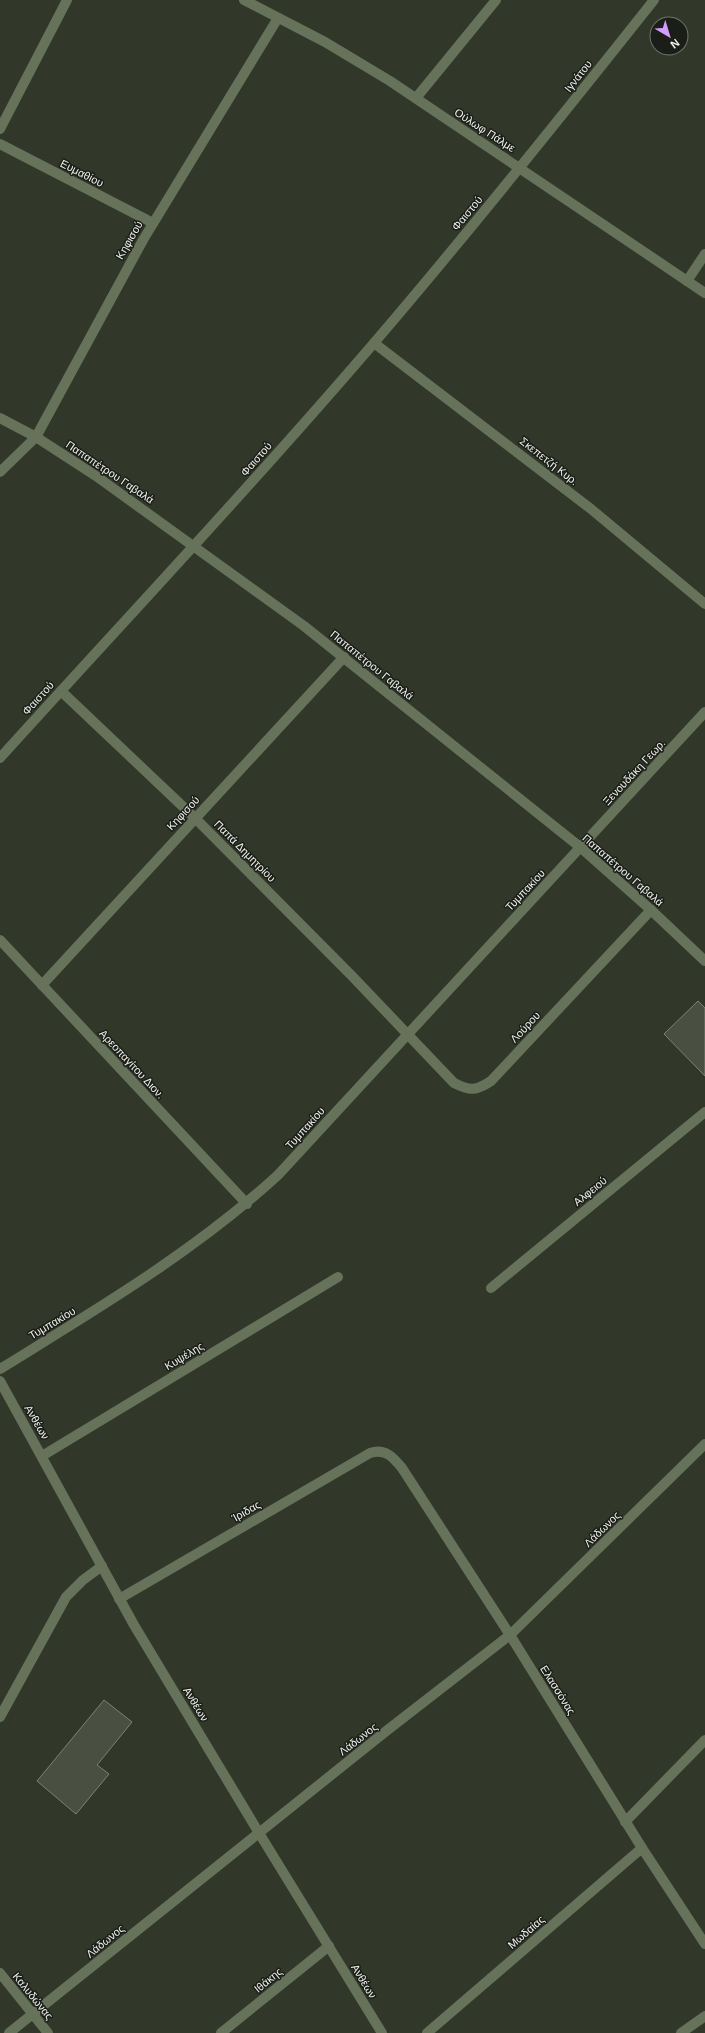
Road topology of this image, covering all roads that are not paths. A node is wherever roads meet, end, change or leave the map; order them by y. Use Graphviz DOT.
graph roads {
  1 [pos="67,0"];
  2 [pos="244,0"];
  3 [pos="496,0"];
  4 [pos="654,0"];
  5 [pos="278,18"];
  6 [pos="416,98"];
  7 [pos="0,129"];
  8 [pos="0,144"];
  9 [pos="521,167"];
  10 [pos="153,223"];
  11 [pos="705,254"];
  12 [pos="687,281"];
  13 [pos="705,293"];
  14 [pos="374,343"];
  15 [pos="0,418"];
  16 [pos="36,437"];
  17 [pos="0,472"];
  18 [pos="195,546"];
  19 [pos="705,604"];
  20 [pos="344,657"];
  21 [pos="61,691"];
  22 [pos="705,712"];
  23 [pos="0,758"];
  24 [pos="195,818"];
  25 [pos="580,847"];
  26 [pos="651,910"];
  27 [pos="0,940"];
  28 [pos="705,961"];
  29 [pos="42,985"];
  30 [pos="406,1034"];
  31 [pos="705,1112"];
  32 [pos="247,1204"];
  33 [pos="338,1277"];
  34 [pos="491,1288"];
  35 [pos="0,1369"];
  36 [pos="0,1381"];
  37 [pos="705,1444"];
  38 [pos="386,1452"];
  39 [pos="42,1456"];
  40 [pos="102,1566"];
  41 [pos="119,1599"];
  42 [pos="510,1635"];
  43 [pos="0,1717"];
  44 [pos="705,1740"];
  45 [pos="625,1822"];
  46 [pos="259,1833"];
  47 [pos="642,1848"];
  48 [pos="705,1944"];
  49 [pos="329,1946"];
  50 [pos="0,1973"];
  51 [pos="33,2014"];
  52 [pos="705,2016"];
  53 [pos="9,2033"];
  54 [pos="48,2033"];
  55 [pos="221,2033"];
  56 [pos="382,2033"];
  57 [pos="426,2033"];
  58 [pos="680,2033"];
  1 -- 7 [label="street"];
  2 -- 5 [label="street, Ούλωφ Πάλμε"];
  3 -- 6 [label="street"];
  4 -- 9 [label="street, Ιγνάτου"];
  5 -- 6 [label="street, Ούλωφ Πάλμε"];
  5 -- 10 [label="street, Κηφισού"];
  6 -- 9 [label="street, Ούλωφ Πάλμε"];
  8 -- 10 [label="street, Ευμαθίου"];
  9 -- 12 [label="street, Ούλωφ Πάλμε"];
  9 -- 14 [label="street, Φαιστού"];
  10 -- 16 [label="street, Κηφισού"];
  11 -- 12 [label="street"];
  12 -- 13 [label="street, Ούλωφ Πάλμε"];
  14 -- 18 [label="street, Φαιστού"];
  14 -- 19 [label="street, Σκεπετζή Κυρ."];
  15 -- 16 [label="street, Παπαπέτρου Γαβαλά"];
  16 -- 17 [label="street, Κηφισού"];
  16 -- 18 [label="street, Παπαπέτρου Γαβαλά"];
  18 -- 20 [label="street, Παπαπέτρου Γαβαλά"];
  18 -- 21 [label="street, Φαιστού"];
  20 -- 24 [label="street, Κηφισού"];
  20 -- 25 [label="street, Παπαπέτρου Γαβαλά"];
  21 -- 23 [label="street, Φαιστού"];
  21 -- 24 [label="street, Παπά Δημητρίου"];
  22 -- 25 [label="street, Ξενουδάκη Γεωρ."];
  24 -- 29 [label="street, Κηφισού"];
  24 -- 30 [label="street, Παπά Δημητρίου"];
  25 -- 26 [label="street, Παπαπέτρου Γαβαλά"];
  25 -- 30 [label="street, Τυμπακίου"];
  26 -- 28 [label="street, Παπαπέτρου Γαβαλά"];
  26 -- 30 [label="street, Λούρου"];
  27 -- 29 [label="street, Αρεοπαγίτου Διον."];
  29 -- 32 [label="street, Αρεοπαγίτου Διον."];
  30 -- 32 [label="street, Τυμπακίου"];
  31 -- 34 [label="street, Αλφειού"];
  32 -- 35 [label="street, Τυμπακίου"];
  33 -- 39 [label="street, Κυψέλης"];
  36 -- 39 [label="street, Ανθέων"];
  37 -- 42 [label="street, Λάδωνος"];
  38 -- 41 [label="street, Ίριδας"];
  38 -- 42 [label="street, Ελασσόνας"];
  39 -- 40 [label="street, Ανθέων"];
  40 -- 41 [label="street, Ανθέων"];
  40 -- 43 [label="street"];
  41 -- 46 [label="street, Ανθέων"];
  42 -- 45 [label="street, Ελασσόνας"];
  42 -- 46 [label="street, Λάδωνος"];
  44 -- 45 [label="street"];
  45 -- 47 [label="street, Ελασσόνας"];
  46 -- 49 [label="street, Ανθέων"];
  46 -- 51 [label="street, Λάδωνος"];
  47 -- 48 [label="street, Ελασσόνας"];
  47 -- 57 [label="street, Μωδαίας"];
  49 -- 55 [label="street, Ιθάκης"];
  49 -- 56 [label="street, Ανθέων"];
  50 -- 51 [label="street, Καλυδώνας"];
  51 -- 53 [label="street, Λάδωνος"];
  51 -- 54 [label="street, Καλυδώνας"];
  52 -- 58 [label="street"];
}
